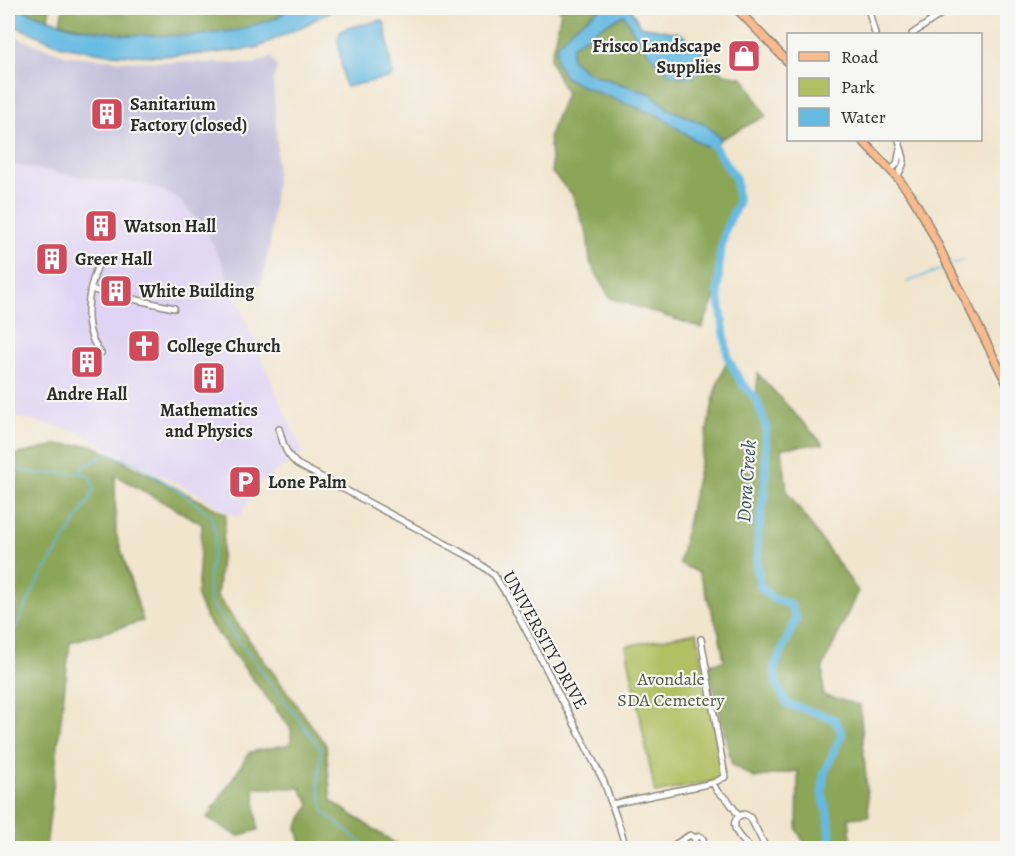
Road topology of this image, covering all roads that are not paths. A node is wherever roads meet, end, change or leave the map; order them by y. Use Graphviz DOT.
graph roads {
  1 [pos="736,8"];
  2 [pos="868,8"];
  3 [pos="950,8"];
  4 [pos="875,33"];
  5 [pos="913,33"];
  6 [pos="787,60"];
  7 [pos="863,141"];
  8 [pos="899,141"];
  9 [pos="900,148"];
  10 [pos="891,170"];
  11 [pos="897,177"];
  12 [pos="99,263"];
  13 [pos="91,289"];
  14 [pos="110,295"];
  15 [pos="119,296"];
  16 [pos="174,309"];
  17 [pos="101,353"];
  18 [pos="1008,386"];
  19 [pos="279,429"];
  20 [pos="700,639"];
  21 [pos="713,783"];
  22 [pos="612,804"];
  23 [pos="739,816"];
  24 [pos="695,838"];
  25 [pos="1008,846"];
  26 [pos="626,849"];
  27 [pos="663,849"];
  28 [pos="750,849"];
  29 [pos="766,849"];
  30 [pos="1004,849"];
  1 -- 6 [label="main road"];
  2 -- 4 [label="street"];
  3 -- 5 [label="street"];
  7 -- 10 [label="main road"];
  8 -- 9 [label="street"];
  9 -- 10 [label="street"];
  9 -- 11 [label="street"];
  10 -- 11 [label="main road"];
  11 -- 18 [label="main road"];
  12 -- 13 [label="street"];
  13 -- 14 [label="street"];
  13 -- 17 [label="street"];
  15 -- 16 [label="street"];
  19 -- 22 [label="street, UNIVERSITY DRIVE"];
  20 -- 21 [label="street"];
  21 -- 22 [label="street"];
  21 -- 23 [label="street"];
  22 -- 26 [label="street, UNIVERSITY DRIVE"];
  23 -- 28 [label="street"];
  23 -- 29 [label="street"];
  24 -- 27 [label="street"];
  25 -- 30 [label="main road"];
}
